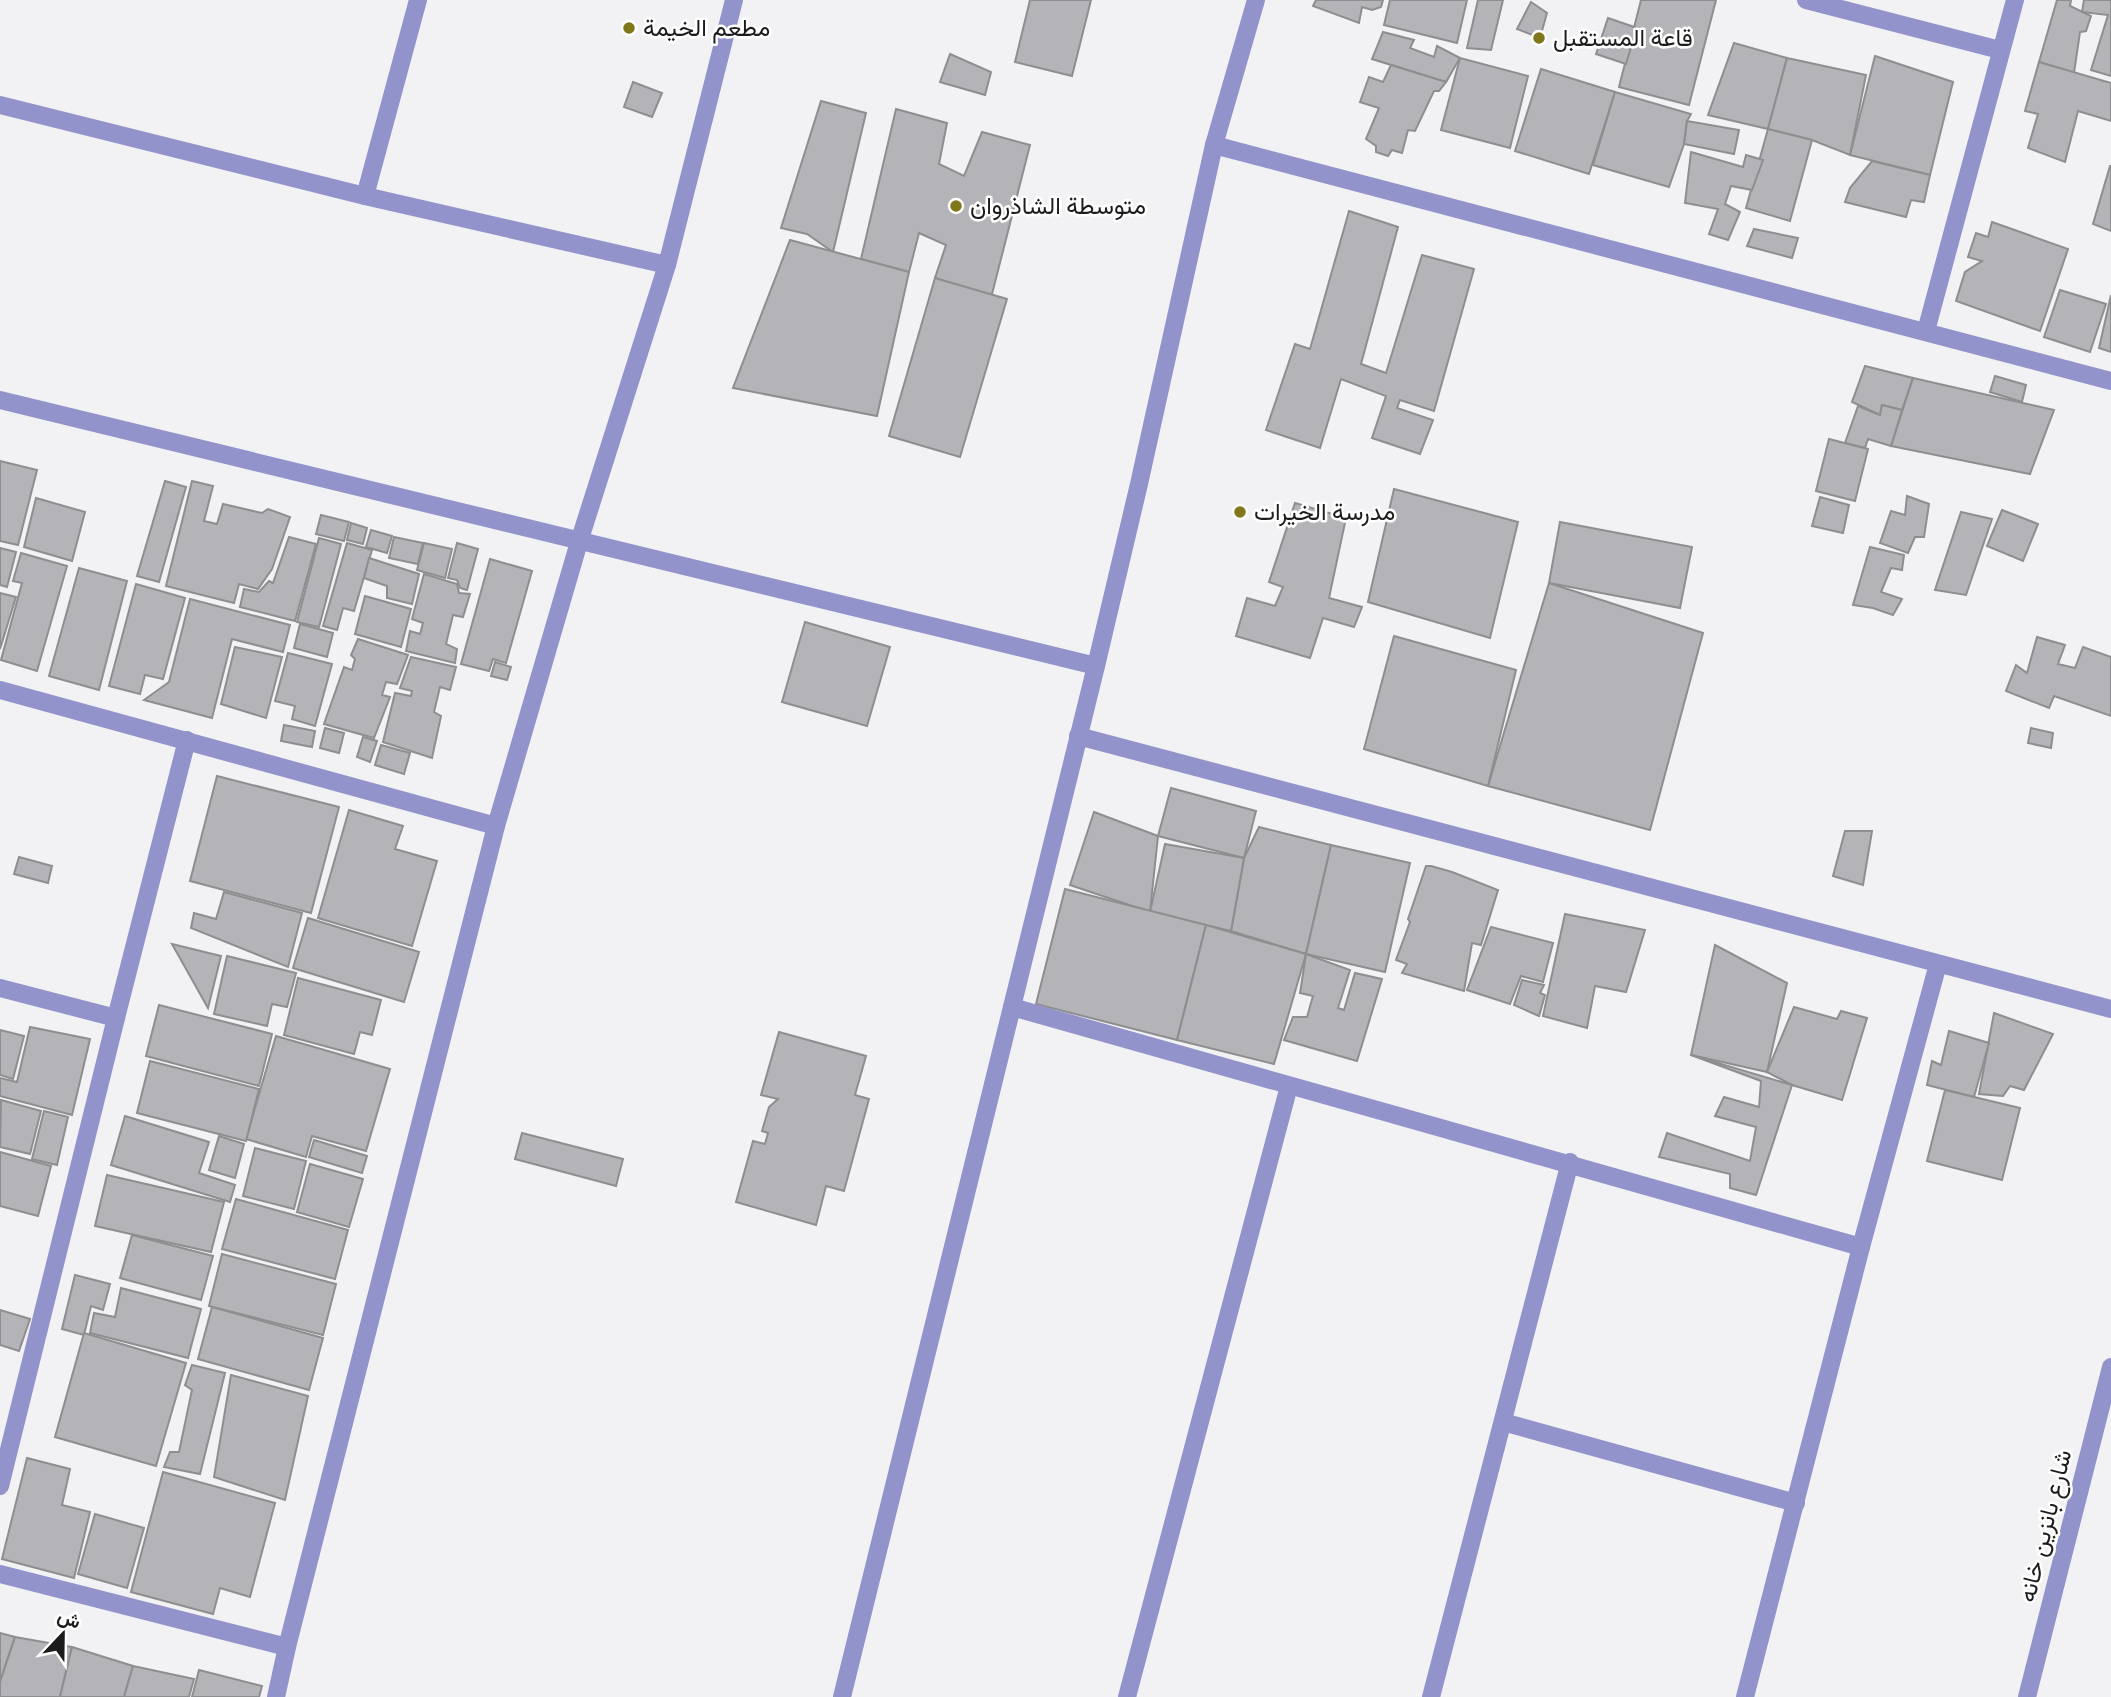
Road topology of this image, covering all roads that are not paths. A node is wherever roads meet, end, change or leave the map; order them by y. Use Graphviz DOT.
graph roads {
  1 [pos="418,0"];
  2 [pos="734,0"];
  3 [pos="1256,0"];
  4 [pos="1806,0"];
  5 [pos="2015,0"];
  6 [pos="2000,50"];
  7 [pos="0,105"];
  8 [pos="1214,145"];
  9 [pos="365,196"];
  10 [pos="667,265"];
  11 [pos="1926,331"];
  12 [pos="2111,381"];
  13 [pos="0,400"];
  14 [pos="579,542"];
  15 [pos="1096,666"];
  16 [pos="0,690"];
  17 [pos="1079,736"];
  18 [pos="187,740"];
  19 [pos="496,826"];
  20 [pos="1938,964"];
  21 [pos="0,988"];
  22 [pos="1012,1007"];
  23 [pos="2111,1009"];
  24 [pos="116,1018"];
  25 [pos="1289,1086"];
  26 [pos="1570,1163"];
  27 [pos="1861,1247"];
  28 [pos="2111,1367"];
  29 [pos="1503,1422"];
  30 [pos="0,1486"];
  31 [pos="1796,1503"];
  32 [pos="0,1574"];
  33 [pos="287,1647"];
  34 [pos="276,1697"];
  35 [pos="842,1697"];
  36 [pos="1127,1697"];
  37 [pos="1431,1697"];
  38 [pos="1745,1697"];
  39 [pos="2027,1697"];
  1 -- 9 [label="street"];
  2 -- 10 [label="street"];
  3 -- 8 [label="street"];
  4 -- 6 [label="street"];
  5 -- 6 [label="street"];
  6 -- 11 [label="street"];
  7 -- 9 [label="street"];
  8 -- 11 [label="street"];
  8 -- 15 [label="street"];
  9 -- 10 [label="street"];
  10 -- 14 [label="street"];
  11 -- 12 [label="street"];
  13 -- 14 [label="street"];
  14 -- 15 [label="street"];
  14 -- 19 [label="street"];
  15 -- 17 [label="street"];
  16 -- 18 [label="street"];
  17 -- 20 [label="street"];
  17 -- 22 [label="street"];
  18 -- 19 [label="street"];
  18 -- 24 [label="street"];
  19 -- 33 [label="street"];
  20 -- 23 [label="street"];
  20 -- 27 [label="street"];
  21 -- 24 [label="street"];
  22 -- 25 [label="street"];
  22 -- 35 [label="street"];
  24 -- 30 [label="street"];
  25 -- 26 [label="street"];
  25 -- 36 [label="street"];
  26 -- 27 [label="street"];
  26 -- 29 [label="street"];
  27 -- 31 [label="street"];
  28 -- 39 [label="street, شارع بانزين خانه"];
  29 -- 31 [label="street"];
  29 -- 37 [label="street"];
  31 -- 38 [label="street"];
  32 -- 33 [label="street"];
  33 -- 34 [label="street"];
}
